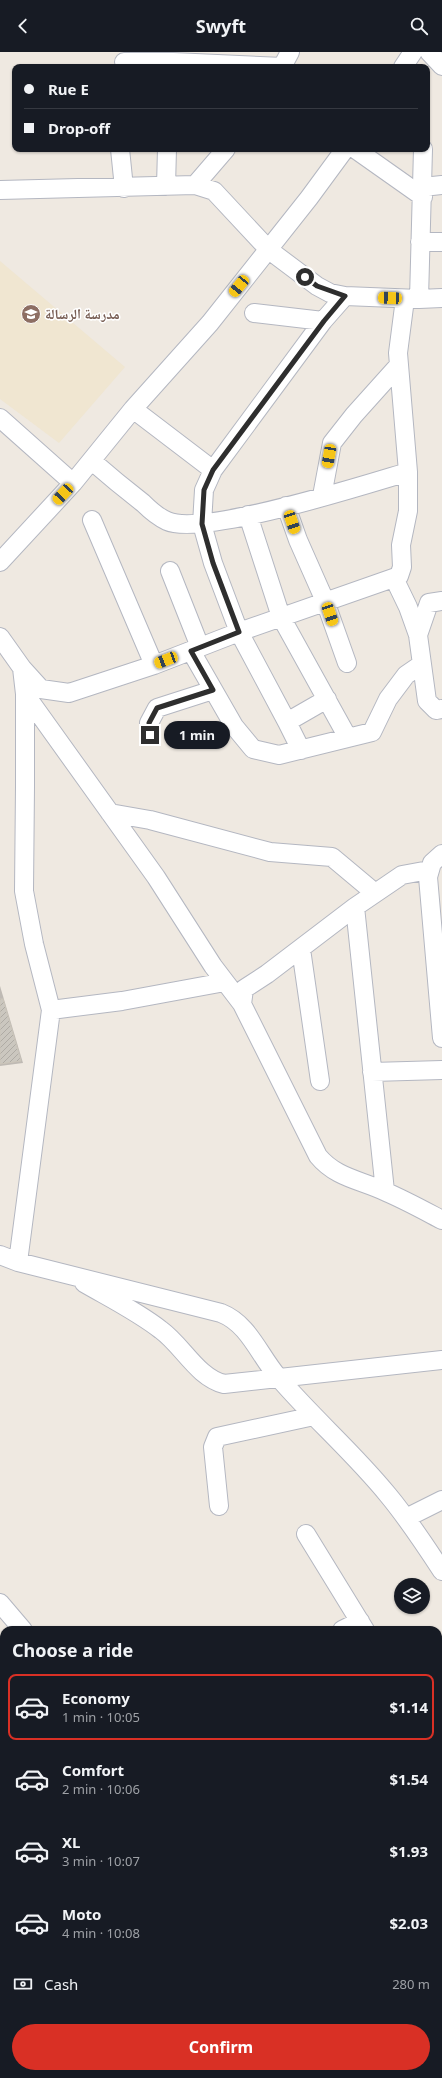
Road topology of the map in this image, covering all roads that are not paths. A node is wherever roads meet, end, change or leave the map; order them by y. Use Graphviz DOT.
graph roads {
  1 [pos="290,52"];
  2 [pos="413,52"];
  3 [pos="429,52"];
  4 [pos="124,60"];
  5 [pos="173,60"];
  6 [pos="235,64"];
  7 [pos="284,64"];
  8 [pos="405,64"];
  9 [pos="442,66"];
  10 [pos="120,152"];
  11 [pos="167,152"];
  12 [pos="223,152"];
  13 [pos="343,152"];
  14 [pos="360,152"];
  15 [pos="423,152"];
  16 [pos="195,185"];
  17 [pos="442,185"];
  18 [pos="166,186"];
  19 [pos="124,188"];
  20 [pos="0,190"];
  21 [pos="423,192"];
  22 [pos="420,242"];
  23 [pos="442,242"];
  24 [pos="269,250"];
  25 [pos="345,296"];
  26 [pos="442,298"];
  27 [pos="412,299"];
  28 [pos="254,313"];
  29 [pos="324,321"];
  30 [pos="398,366"];
  31 [pos="133,409"];
  32 [pos="0,418"];
  33 [pos="92,461"];
  34 [pos="213,470"];
  35 [pos="408,472"];
  36 [pos="73,482"];
  37 [pos="322,496"];
  38 [pos="286,506"];
  39 [pos="248,515"];
  40 [pos="92,520"];
  41 [pos="202,524"];
  42 [pos="0,562"];
  43 [pos="170,571"];
  44 [pos="394,578"];
  45 [pos="325,601"];
  46 [pos="442,601"];
  47 [pos="281,617"];
  48 [pos="239,632"];
  49 [pos="418,635"];
  50 [pos="0,637"];
  51 [pos="195,649"];
  52 [pos="347,663"];
  53 [pos="422,664"];
  54 [pos="154,665"];
  55 [pos="22,668"];
  56 [pos="213,690"];
  57 [pos="24,694"];
  58 [pos="327,699"];
  59 [pos="442,709"];
  60 [pos="287,722"];
  61 [pos="150,735"];
  62 [pos="348,738"];
  63 [pos="302,750"];
  64 [pos="110,813"];
  65 [pos="442,854"];
  66 [pos="429,870"];
  67 [pos="376,893"];
  68 [pos="355,907"];
  69 [pos="437,927"];
  70 [pos="301,949"];
  71 [pos="226,982"];
  72 [pos="242,1004"];
  73 [pos="51,1010"];
  74 [pos="442,1038"];
  75 [pos="442,1070"];
  76 [pos="372,1072"];
  77 [pos="320,1081"];
  78 [pos="385,1191"];
  79 [pos="442,1220"];
  80 [pos="0,1255"];
  81 [pos="18,1262"];
  82 [pos="66,1272"];
  83 [pos="442,1360"];
  84 [pos="278,1377"];
  85 [pos="314,1416"];
  86 [pos="442,1500"];
  87 [pos="219,1506"];
  88 [pos="406,1518"];
  89 [pos="306,1534"];
  90 [pos="442,1571"];
  91 [pos="0,1603"];
  92 [pos="20,1626"];
  93 [pos="362,1626"];
  1 -- 7 [label="street"];
  2 -- 8 [label="street"];
  3 -- 9 [label="street"];
  4 -- 5 [label="street"];
  5 -- 6 [label="street"];
  10 -- 19 [label="street"];
  11 -- 18 [label="street"];
  12 -- 16 [label="street"];
  13 -- 24 [label="street"];
  14 -- 21 [label="street"];
  15 -- 21 [label="street"];
  16 -- 18 [label="street"];
  16 -- 24 [label="street"];
  17 -- 21 [label="street"];
  18 -- 19 [label="street"];
  19 -- 20 [label="street"];
  21 -- 22 [label="street"];
  22 -- 23 [label="street"];
  22 -- 27 [label="street"];
  24 -- 25 [label="street"];
  24 -- 31 [label="street"];
  25 -- 27 [label="street"];
  25 -- 29 [label="street"];
  26 -- 27 [label="street"];
  27 -- 30 [label="street"];
  28 -- 29 [label="street"];
  29 -- 34 [label="street"];
  30 -- 35 [label="street"];
  30 -- 37 [label="street"];
  31 -- 33 [label="street"];
  31 -- 34 [label="street"];
  32 -- 36 [label="street"];
  33 -- 36 [label="street"];
  33 -- 41 [label="street"];
  34 -- 41 [label="street"];
  35 -- 37 [label="street"];
  35 -- 44 [label="street"];
  36 -- 42 [label="street"];
  37 -- 38 [label="street"];
  38 -- 39 [label="street"];
  38 -- 45 [label="street"];
  39 -- 41 [label="street"];
  39 -- 47 [label="street"];
  40 -- 54 [label="street"];
  41 -- 48 [label="street"];
  43 -- 51 [label="street"];
  44 -- 45 [label="street"];
  44 -- 49 [label="street"];
  45 -- 47 [label="street"];
  45 -- 52 [label="street"];
  46 -- 49 [label="street"];
  47 -- 48 [label="street"];
  47 -- 58 [label="street"];
  48 -- 51 [label="street"];
  48 -- 60 [label="street"];
  49 -- 53 [label="street"];
  50 -- 55 [label="street"];
  51 -- 54 [label="street"];
  51 -- 56 [label="street"];
  53 -- 59 [label="street"];
  53 -- 62 [label="street"];
  54 -- 55 [label="street"];
  55 -- 57 [label="street"];
  56 -- 61 [label="street"];
  56 -- 63 [label="street"];
  57 -- 64 [label="street"];
  57 -- 73 [label="street"];
  58 -- 60 [label="street"];
  58 -- 62 [label="street"];
  60 -- 63 [label="street"];
  62 -- 63 [label="street"];
  64 -- 67 [label="street"];
  64 -- 71 [label="street"];
  65 -- 66 [label="street"];
  66 -- 67 [label="street"];
  66 -- 69 [label="street"];
  67 -- 68 [label="street"];
  68 -- 70 [label="street"];
  68 -- 76 [label="street"];
  69 -- 74 [label="street"];
  70 -- 72 [label="street"];
  70 -- 77 [label="street"];
  71 -- 72 [label="street"];
  71 -- 73 [label="street"];
  72 -- 78 [label="street"];
  73 -- 81 [label="street"];
  75 -- 76 [label="street"];
  76 -- 78 [label="street"];
  78 -- 79 [label="street"];
  80 -- 81 [label="street"];
  81 -- 82 [label="street"];
  82 -- 84 [label="street"];
  82 -- 84 [label="street"];
  83 -- 84 [label="street"];
  84 -- 85 [label="street"];
  85 -- 87 [label="street"];
  85 -- 88 [label="street"];
  86 -- 88 [label="street"];
  88 -- 90 [label="street"];
  89 -- 93 [label="street"];
  91 -- 92 [label="street"];
}
